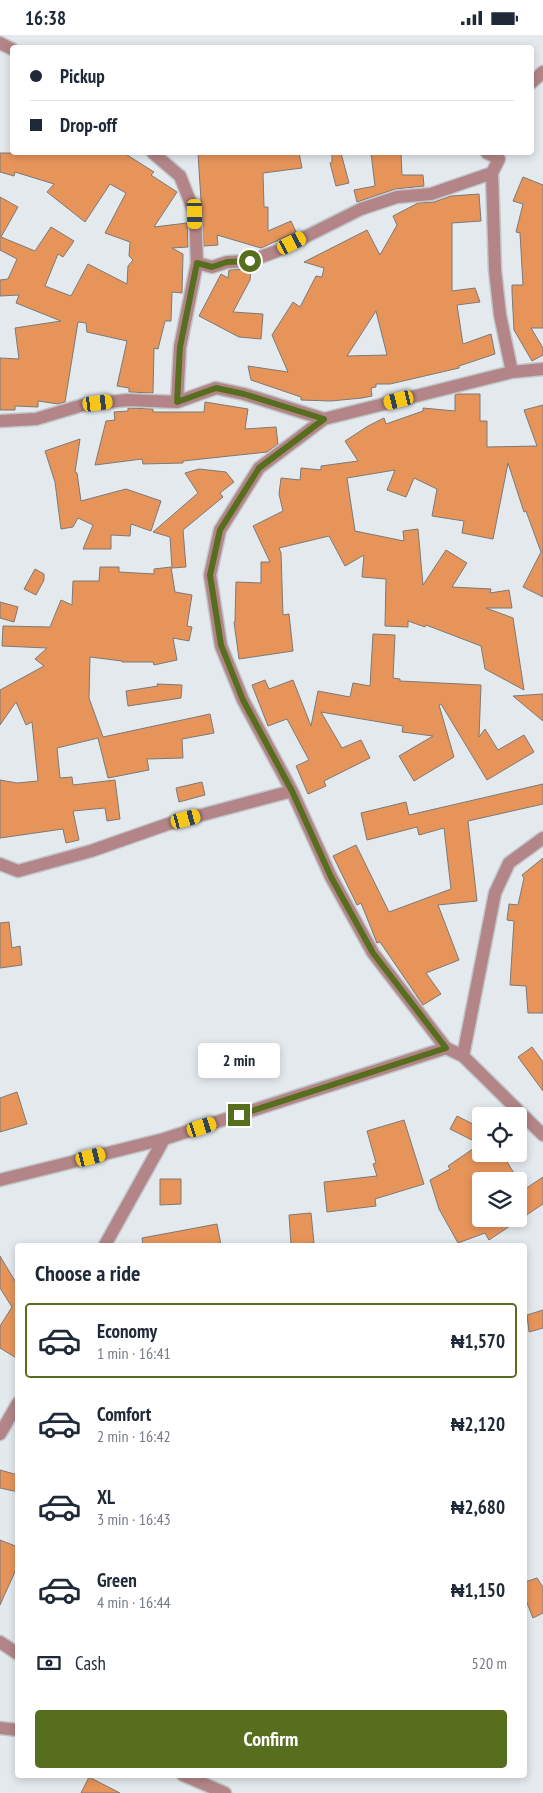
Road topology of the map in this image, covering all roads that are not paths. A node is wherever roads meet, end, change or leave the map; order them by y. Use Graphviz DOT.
graph roads {
  1 [pos="155,155"];
  2 [pos="491,155"];
  3 [pos="492,173"];
  4 [pos="197,263"];
  5 [pos="543,369"];
  6 [pos="512,371"];
  7 [pos="177,402"];
  8 [pos="324,419"];
  9 [pos="0,421"];
  10 [pos="292,791"];
  11 [pos="543,838"];
  12 [pos="0,864"];
  13 [pos="446,1048"];
  14 [pos="463,1056"];
  15 [pos="543,1135"];
  16 [pos="164,1139"];
  17 [pos="0,1180"];
  18 [pos="106,1243"];
  19 [pos="15,1408"];
  20 [pos="0,1434"];
  21 [pos="0,1642"];
  22 [pos="15,1653"];
  23 [pos="0,1728"];
  24 [pos="15,1730"];
  25 [pos="190,1778"];
  26 [pos="225,1793"];
  1 -- 4 [label="street"];
  2 -- 3 [label="street"];
  3 -- 4 [label="street"];
  3 -- 6 [label="street"];
  4 -- 7 [label="street"];
  5 -- 6 [label="street"];
  6 -- 8 [label="street"];
  7 -- 8 [label="street"];
  7 -- 9 [label="street"];
  8 -- 10 [label="street"];
  10 -- 12 [label="street"];
  10 -- 13 [label="street"];
  11 -- 14 [label="street"];
  13 -- 14 [label="street"];
  13 -- 16 [label="street"];
  14 -- 15 [label="street"];
  16 -- 17 [label="street"];
  16 -- 18 [label="street"];
  19 -- 20 [label="street"];
  21 -- 22 [label="street"];
  23 -- 24 [label="street"];
  25 -- 26 [label="street"];
}
